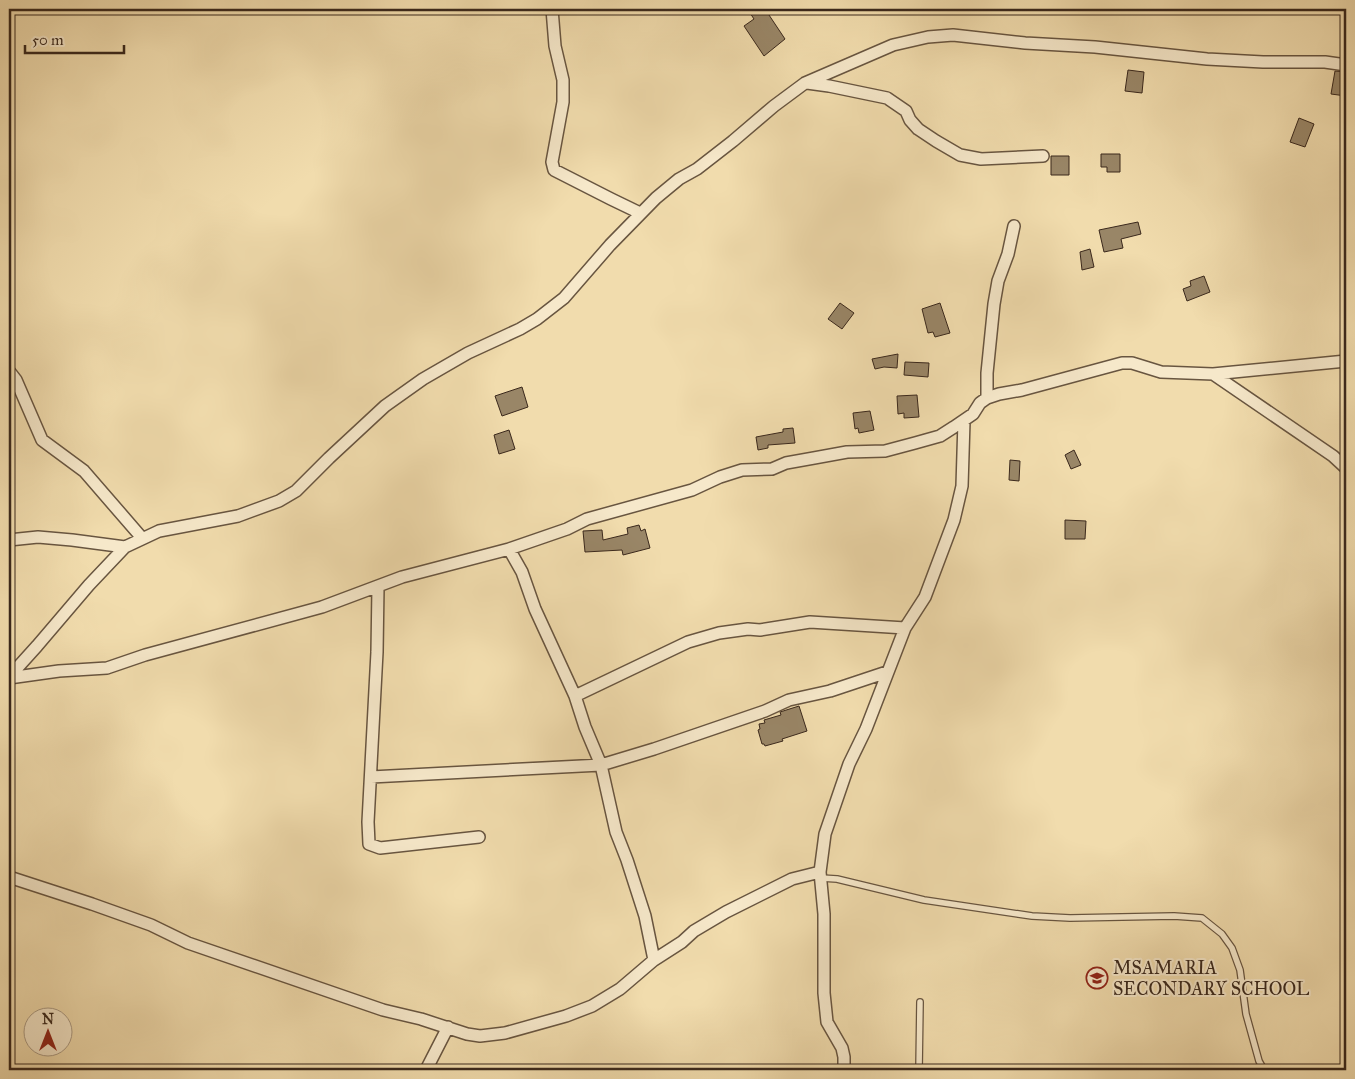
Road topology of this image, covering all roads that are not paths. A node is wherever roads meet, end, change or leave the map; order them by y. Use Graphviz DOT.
graph roads {
  1 [pos="552,9"];
  2 [pos="1346,65"];
  3 [pos="805,83"];
  4 [pos="1043,156"];
  5 [pos="640,213"];
  6 [pos="1014,226"];
  7 [pos="1346,361"];
  8 [pos="9,371"];
  9 [pos="1213,374"];
  10 [pos="987,398"];
  11 [pos="964,421"];
  12 [pos="1346,468"];
  13 [pos="142,538"];
  14 [pos="9,540"];
  15 [pos="125,547"];
  16 [pos="509,549"];
  17 [pos="378,587"];
  18 [pos="905,628"];
  19 [pos="887,672"];
  20 [pos="9,677"];
  21 [pos="575,696"];
  22 [pos="601,765"];
  23 [pos="371,777"];
  24 [pos="479,837"];
  25 [pos="821,875"];
  26 [pos="9,877"];
  27 [pos="654,960"];
  28 [pos="920,1002"];
  29 [pos="448,1027"];
  30 [pos="426,1070"];
  31 [pos="844,1070"];
  32 [pos="919,1070"];
  33 [pos="1264,1070"];
  1 -- 5 [label="street"];
  2 -- 3 [label="street"];
  3 -- 4 [label="street"];
  3 -- 5 [label="street"];
  5 -- 13 [label="street"];
  6 -- 10 [label="street"];
  7 -- 9 [label="street"];
  8 -- 13 [label="street"];
  9 -- 10 [label="street"];
  9 -- 12 [label="street"];
  10 -- 11 [label="street"];
  11 -- 16 [label="street"];
  11 -- 18 [label="street"];
  13 -- 15 [label="street"];
  14 -- 15 [label="street"];
  15 -- 20 [label="street"];
  16 -- 17 [label="street"];
  16 -- 21 [label="street"];
  17 -- 20 [label="street"];
  17 -- 23 [label="street"];
  18 -- 19 [label="street"];
  18 -- 21 [label="street"];
  19 -- 22 [label="street"];
  19 -- 25 [label="street"];
  21 -- 22 [label="street"];
  22 -- 23 [label="street"];
  22 -- 27 [label="street"];
  23 -- 24 [label="street"];
  25 -- 27 [label="street"];
  25 -- 31 [label="street"];
  25 -- 33 [label="lane"];
  26 -- 29 [label="street"];
  27 -- 29 [label="street"];
  28 -- 32 [label="lane"];
  29 -- 30 [label="street"];
}
